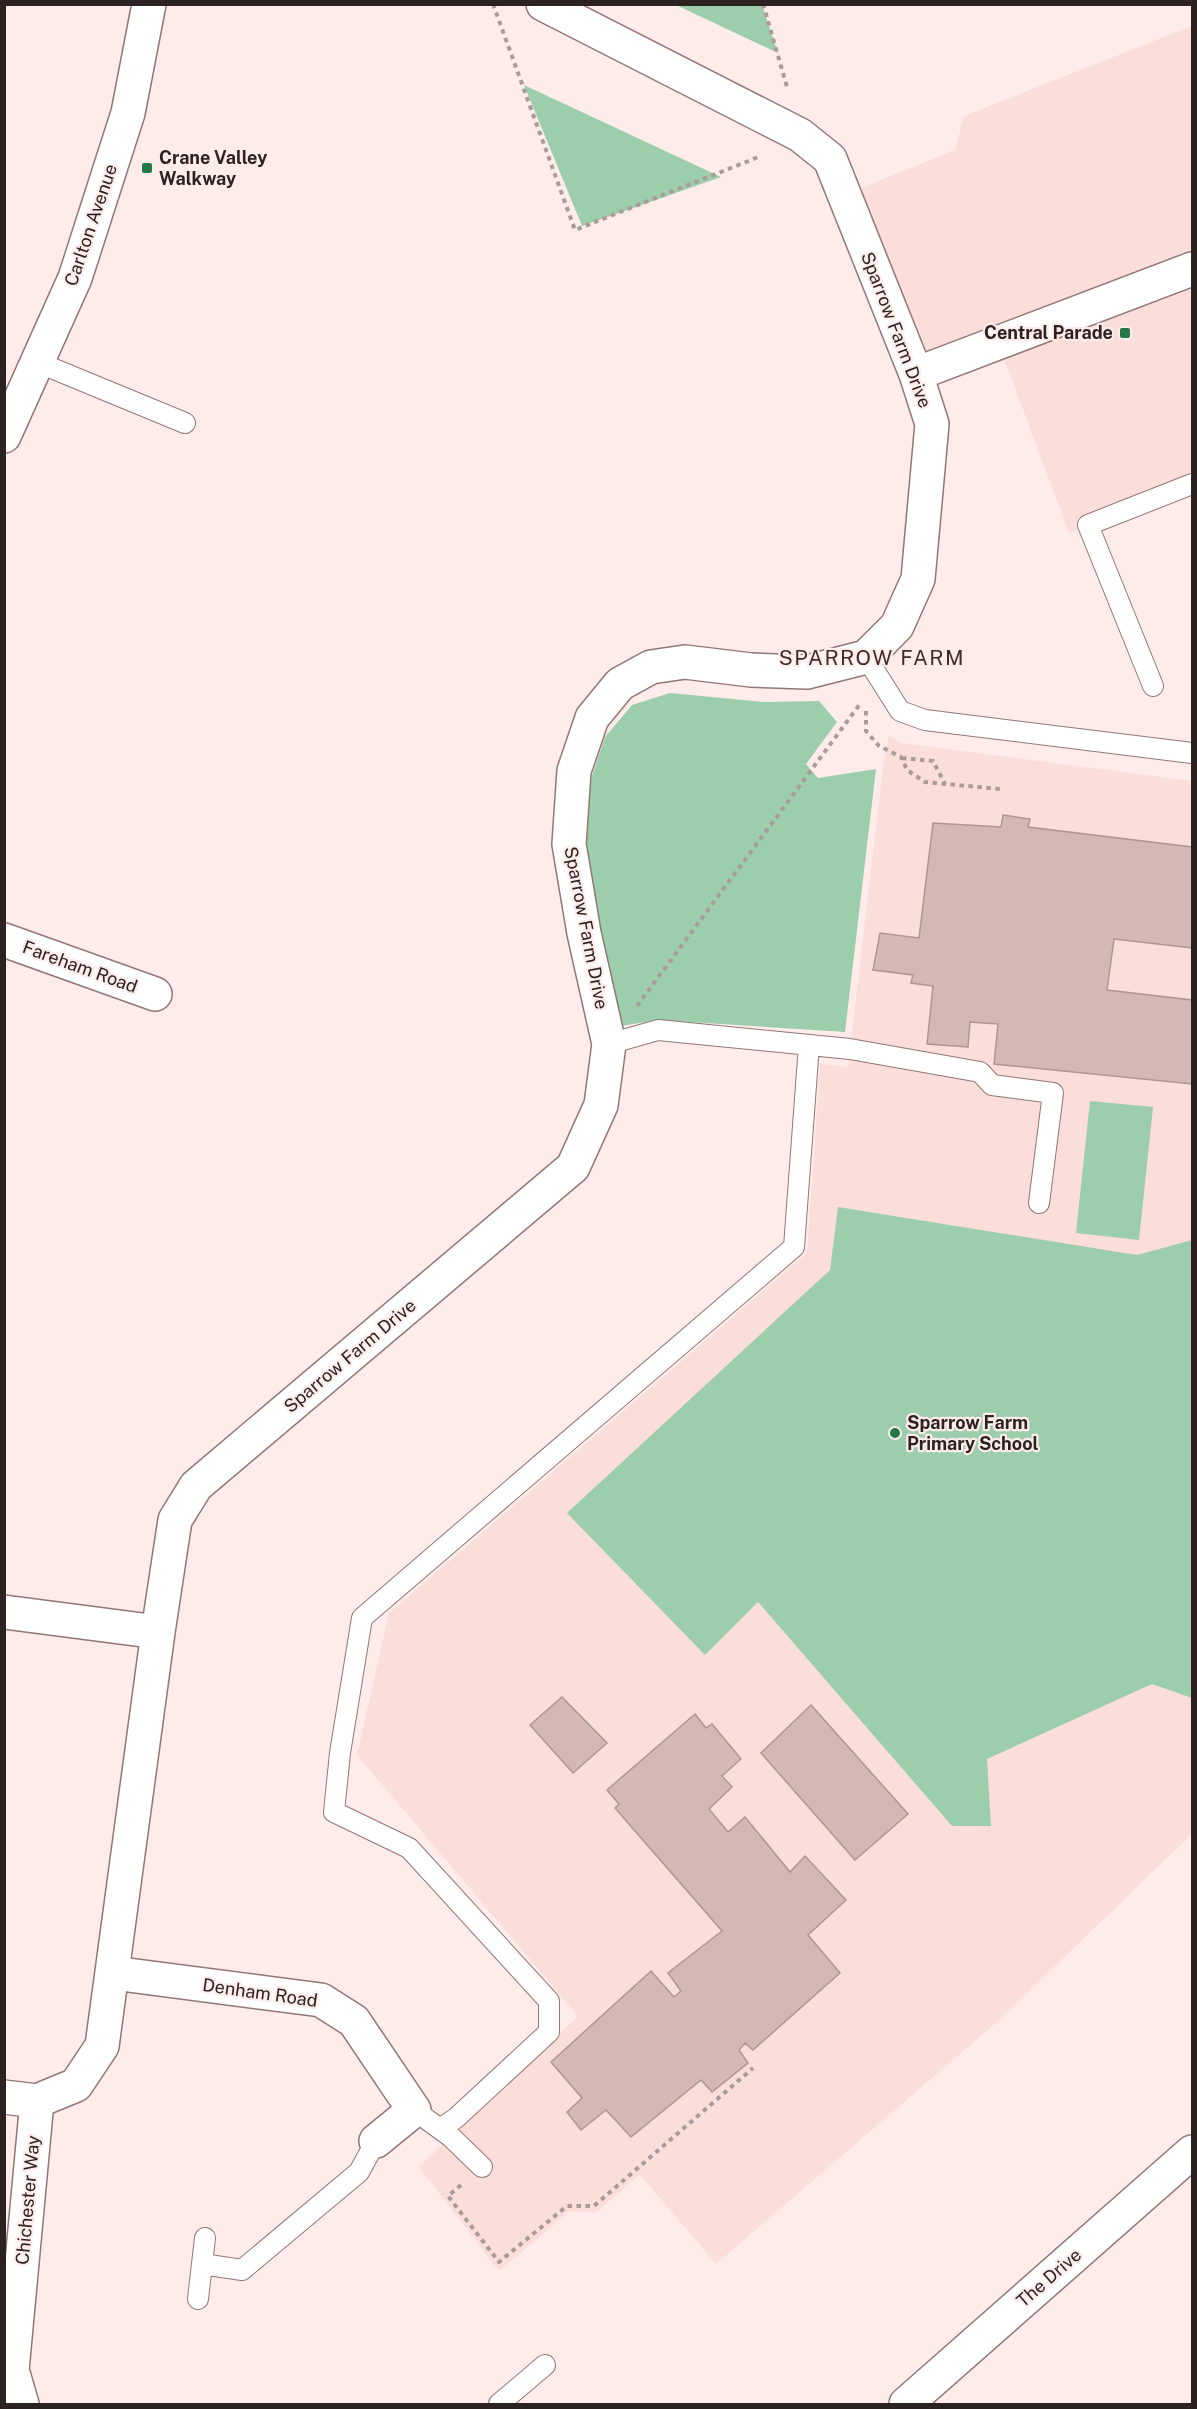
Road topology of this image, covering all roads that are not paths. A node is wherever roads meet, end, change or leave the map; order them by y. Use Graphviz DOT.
graph roads {
  1 [pos="149,4"];
  2 [pos="543,4"];
  3 [pos="1192,269"];
  4 [pos="37,362"];
  5 [pos="916,374"];
  6 [pos="185,423"];
  7 [pos="4,436"];
  8 [pos="1192,484"];
  9 [pos="866,657"];
  10 [pos="1153,686"];
  11 [pos="1192,753"];
  12 [pos="4,940"];
  13 [pos="155,994"];
  14 [pos="609,1044"];
  15 [pos="809,1045"];
  16 [pos="1039,1203"];
  17 [pos="4,1612"];
  18 [pos="158,1632"];
  19 [pos="113,1973"];
  20 [pos="4,2097"];
  21 [pos="37,2101"];
  22 [pos="414,2109"];
  23 [pos="440,2129"];
  24 [pos="376,2141"];
  25 [pos="1192,2152"];
  26 [pos="482,2167"];
  27 [pos="205,2238"];
  28 [pos="202,2264"];
  29 [pos="198,2299"];
  30 [pos="545,2365"];
  31 [pos="8,2369"];
  32 [pos="22,2404"];
  33 [pos="499,2404"];
  34 [pos="906,2404"];
  1 -- 4 [label="street, Carlton Avenue"];
  2 -- 5 [label="street, Sparrow Farm Drive"];
  3 -- 5 [label="street"];
  4 -- 6 [label="lane"];
  4 -- 7 [label="street, Carlton Avenue"];
  5 -- 9 [label="street, Sparrow Farm Drive"];
  8 -- 10 [label="lane"];
  9 -- 11 [label="lane"];
  9 -- 14 [label="street, Sparrow Farm Drive"];
  12 -- 13 [label="street, Fareham Road"];
  14 -- 15 [label="lane"];
  14 -- 18 [label="street, Sparrow Farm Drive"];
  15 -- 16 [label="lane"];
  15 -- 23 [label="lane"];
  17 -- 18 [label="street"];
  18 -- 19 [label="street"];
  19 -- 21 [label="street"];
  19 -- 22 [label="street, Denham Road"];
  20 -- 21 [label="street"];
  21 -- 31 [label="street, Chichester Way"];
  22 -- 23 [label="lane"];
  22 -- 24 [label="street"];
  23 -- 26 [label="lane"];
  24 -- 28 [label="lane"];
  25 -- 34 [label="street, The Drive"];
  27 -- 28 [label="lane"];
  28 -- 29 [label="lane"];
  30 -- 33 [label="lane"];
  31 -- 32 [label="street, Chichester Way"];
}
